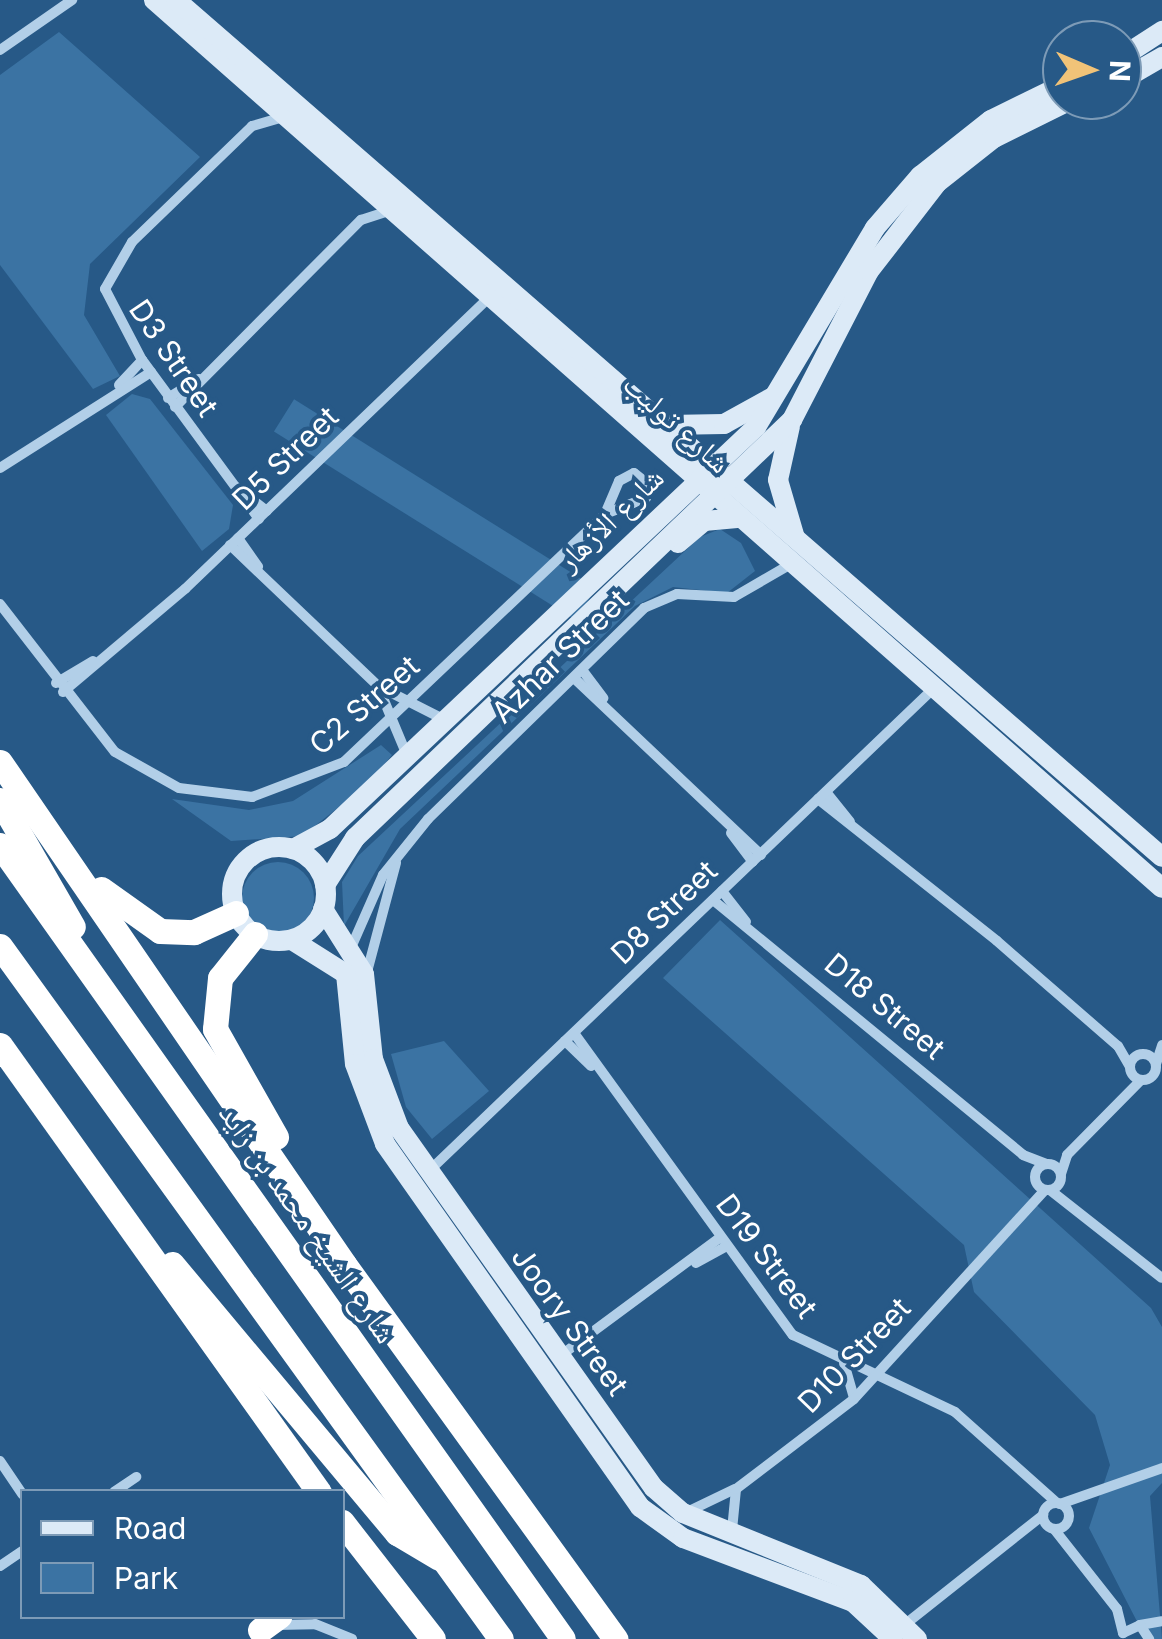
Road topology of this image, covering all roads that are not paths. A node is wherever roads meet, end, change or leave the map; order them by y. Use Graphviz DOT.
graph roads {
  1 [pos="72,0"];
  2 [pos="154,0"];
  3 [pos="176,0"];
  4 [pos="0,50"];
  5 [pos="259,90"];
  6 [pos="1042,97"];
  7 [pos="1042,114"];
  8 [pos="288,117"];
  9 [pos="252,126"];
  10 [pos="367,185"];
  11 [pos="396,211"];
  12 [pos="361,220"];
  13 [pos="498,290"];
  14 [pos="142,360"];
  15 [pos="151,372"];
  16 [pos="787,387"];
  17 [pos="115,390"];
  18 [pos="172,402"];
  19 [pos="792,420"];
  20 [pos="668,425"];
  21 [pos="0,468"];
  22 [pos="711,479"];
  23 [pos="605,514"];
  24 [pos="263,515"];
  25 [pos="737,518"];
  26 [pos="234,542"];
  27 [pos="795,554"];
  28 [pos="645,557"];
  29 [pos="0,604"];
  30 [pos="579,675"];
  31 [pos="378,686"];
  32 [pos="59,687"];
  33 [pos="934,688"];
  34 [pos="406,706"];
  35 [pos="396,714"];
  36 [pos="444,719"];
  37 [pos="1016,729"];
  38 [pos="406,757"];
  39 [pos="0,762"];
  40 [pos="822,795"];
  41 [pos="13,800"];
  42 [pos="0,845"];
  43 [pos="293,850"];
  44 [pos="398,857"];
  45 [pos="1162,857"];
  46 [pos="757,858"];
  47 [pos="325,885"];
  48 [pos="1162,888"];
  49 [pos="718,895"];
  50 [pos="324,909"];
  51 [pos="236,912"];
  52 [pos="254,934"];
  53 [pos="292,940"];
  54 [pos="0,946"];
  55 [pos="350,950"];
  56 [pos="79,956"];
  57 [pos="366,983"];
  58 [pos="358,1026"];
  59 [pos="574,1033"];
  60 [pos="564,1042"];
  61 [pos="0,1045"];
  62 [pos="1118,1046"];
  63 [pos="1162,1046"];
  64 [pos="1142,1054"];
  65 [pos="1156,1066"];
  66 [pos="1130,1069"];
  67 [pos="596,1070"];
  68 [pos="1142,1080"];
  69 [pos="1162,1085"];
  70 [pos="1121,1093"];
  71 [pos="373,1120"];
  72 [pos="1023,1155"];
  73 [pos="1067,1155"];
  74 [pos="1047,1164"];
  75 [pos="428,1172"];
  76 [pos="1061,1176"];
  77 [pos="1035,1178"];
  78 [pos="1048,1190"];
  79 [pos="1072,1198"];
  80 [pos="1026,1202"];
  81 [pos="121,1217"];
  82 [pos="724,1242"];
  83 [pos="1162,1278"];
  84 [pos="375,1300"];
  85 [pos="503,1312"];
  86 [pos="559,1356"];
  87 [pos="844,1362"];
  88 [pos="877,1374"];
  89 [pos="854,1400"];
  90 [pos="0,1460"];
  91 [pos="1162,1468"];
  92 [pos="136,1477"];
  93 [pos="736,1488"];
  94 [pos="118,1489"];
  95 [pos="317,1489"];
  96 [pos="1037,1489"];
  97 [pos="20,1491"];
  98 [pos="1080,1500"];
  99 [pos="1059,1503"];
  100 [pos="683,1513"];
  101 [pos="1043,1514"];
  102 [pos="1069,1519"];
  103 [pos="345,1526"];
  104 [pos="1052,1529"];
  105 [pos="735,1535"];
  106 [pos="1028,1535"];
  107 [pos="1074,1544"];
  108 [pos="446,1562"];
  109 [pos="1117,1609"];
  110 [pos="1161,1621"];
  111 [pos="1139,1624"];
  112 [pos="262,1628"];
  113 [pos="902,1634"];
  114 [pos="1122,1637"];
  115 [pos="352,1639"];
  116 [pos="433,1639"];
  117 [pos="501,1639"];
  118 [pos="563,1639"];
  119 [pos="615,1639"];
  120 [pos="1149,1639"];
  1 -- 4 [label="street"];
  2 -- 5 [label="street, شارع توليب"];
  3 -- 13 [label="street, شارع توليب"];
  5 -- 8 [label="street, شارع توليب"];
  5 -- 9 [label="street"];
  6 -- 16 [label="street, شارع الأزهار"];
  7 -- 19 [label="street, شارع الأزهار"];
  8 -- 9 [label="street"];
  8 -- 10 [label="street, شارع توليب"];
  9 -- 14 [label="street, D3 Street"];
  10 -- 11 [label="street, شارع توليب"];
  10 -- 12 [label="street"];
  11 -- 12 [label="street"];
  11 -- 13 [label="street, شارع توليب"];
  12 -- 18 [label="street"];
  13 -- 20 [label="street, شارع توليب"];
  13 -- 22 [label="street, شارع توليب"];
  13 -- 24 [label="street, D5 Street"];
  14 -- 15 [label="street, D3 Street"];
  14 -- 17 [label="street"];
  15 -- 17 [label="street"];
  15 -- 18 [label="street, D3 Street"];
  16 -- 20 [label="street"];
  16 -- 22 [label="street, شارع الأزهار"];
  17 -- 21 [label="street"];
  18 -- 24 [label="street, D3 Street"];
  19 -- 22 [label="street, شارع الأزهار"];
  19 -- 27 [label="street"];
  20 -- 22 [label="street, شارع توليب"];
  22 -- 25 [label="street, شارع توليب"];
  22 -- 27 [label="street, شارع توليب"];
  22 -- 28 [label="street, شارع الأزهار"];
  22 -- 36 [label="street, شارع الأزهار"];
  23 -- 23 [label="street, C2 Street"];
  23 -- 34 [label="street, C2 Street"];
  24 -- 26 [label="street, D5 Street"];
  25 -- 27 [label="street, شارع توليب"];
  25 -- 28 [label="street"];
  26 -- 31 [label="street"];
  26 -- 32 [label="street, D5 Street"];
  27 -- 30 [label="street, Azhar Street"];
  27 -- 33 [label="street, شارع توليب"];
  27 -- 37 [label="street, شارع توليب"];
  28 -- 47 [label="street, شارع الأزهار"];
  29 -- 32 [label="street, C2 Street"];
  30 -- 44 [label="street, Azhar Street"];
  30 -- 46 [label="street"];
  31 -- 34 [label="street"];
  31 -- 35 [label="street"];
  32 -- 35 [label="street, C2 Street"];
  33 -- 37 [label="street"];
  33 -- 40 [label="street, D8 Street"];
  33 -- 48 [label="street, شارع توليب"];
  34 -- 35 [label="street, C2 Street"];
  34 -- 36 [label="street"];
  35 -- 38 [label="street"];
  36 -- 38 [label="street, شارع الأزهار"];
  37 -- 45 [label="street, شارع توليب"];
  38 -- 43 [label="street, شارع الأزهار"];
  39 -- 41 [label="highway"];
  40 -- 46 [label="street, D8 Street"];
  40 -- 62 [label="street"];
  41 -- 51 [label="highway"];
  41 -- 56 [label="highway"];
  41 -- 84 [label="highway"];
  42 -- 56 [label="highway, شارع الشيخ محمد بن زايد"];
  43 -- 47 [label="street"];
  43 -- 51 [label="street, شارع الأزهار"];
  44 -- 55 [label="street, Azhar Street"];
  44 -- 57 [label="street"];
  46 -- 49 [label="street, D8 Street"];
  47 -- 50 [label="street, شارع الأزهار"];
  49 -- 59 [label="street, D8 Street"];
  49 -- 72 [label="street, D18 Street"];
  50 -- 53 [label="street"];
  50 -- 55 [label="street, Joory Street"];
  51 -- 52 [label="street"];
  52 -- 53 [label="street"];
  52 -- 84 [label="highway"];
  53 -- 58 [label="street, Joory Street"];
  54 -- 108 [label="highway"];
  55 -- 57 [label="street, Joory Street"];
  56 -- 118 [label="highway, شارع الشيخ محمد بن زايد"];
  57 -- 58 [label="street, Joory Street"];
  58 -- 71 [label="street, Joory Street"];
  58 -- 75 [label="street, Joory Street"];
  59 -- 60 [label="street, D8 Street"];
  59 -- 67 [label="street, D19 Street"];
  60 -- 67 [label="street, D19 Street"];
  60 -- 75 [label="street, D8 Street"];
  61 -- 81 [label="highway"];
  62 -- 64 [label="street"];
  62 -- 66 [label="street"];
  63 -- 64 [label="street"];
  63 -- 65 [label="street"];
  64 -- 65 [label="street"];
  64 -- 66 [label="street"];
  65 -- 68 [label="street"];
  65 -- 69 [label="street"];
  66 -- 68 [label="street"];
  66 -- 70 [label="street"];
  67 -- 82 [label="street, D19 Street"];
  68 -- 69 [label="street"];
  68 -- 70 [label="street"];
  70 -- 73 [label="street"];
  71 -- 75 [label="street"];
  71 -- 85 [label="street, Joory Street"];
  72 -- 74 [label="street, D18 Street"];
  72 -- 77 [label="street, D18 Street"];
  73 -- 74 [label="street"];
  73 -- 76 [label="street"];
  74 -- 76 [label="street, D18 Street"];
  74 -- 77 [label="street"];
  75 -- 86 [label="street, Joory Street"];
  76 -- 78 [label="street, D10 Street"];
  76 -- 79 [label="street"];
  77 -- 78 [label="street, D18 Street"];
  77 -- 80 [label="street, D10 Street"];
  78 -- 79 [label="street"];
  78 -- 80 [label="street, D10 Street"];
  79 -- 83 [label="street"];
  80 -- 88 [label="street, D10 Street"];
  81 -- 95 [label="highway"];
  81 -- 108 [label="highway"];
  82 -- 86 [label="street"];
  82 -- 87 [label="street, D19 Street"];
  84 -- 119 [label="highway"];
  85 -- 86 [label="street"];
  85 -- 113 [label="street, Joory Street"];
  86 -- 100 [label="street, Joory Street"];
  87 -- 88 [label="street, D19 Street"];
  87 -- 89 [label="street"];
  88 -- 89 [label="street, D10 Street"];
  88 -- 96 [label="street, D19 Street"];
  89 -- 93 [label="street, D10 Street"];
  90 -- 97 [label="street"];
  91 -- 98 [label="street"];
  92 -- 94 [label="street"];
  93 -- 100 [label="street, D10 Street"];
  93 -- 105 [label="street"];
  96 -- 99 [label="street, D19 Street"];
  96 -- 101 [label="street"];
  98 -- 99 [label="street"];
  98 -- 102 [label="street"];
  99 -- 101 [label="street"];
  99 -- 102 [label="street"];
  100 -- 105 [label="street, Joory Street"];
  101 -- 104 [label="street"];
  101 -- 106 [label="street"];
  102 -- 104 [label="street"];
  102 -- 107 [label="street"];
  103 -- 116 [label="highway"];
  104 -- 106 [label="street"];
  104 -- 107 [label="street"];
  105 -- 113 [label="street, Joory Street"];
  106 -- 113 [label="street"];
  107 -- 109 [label="street"];
  108 -- 117 [label="highway"];
  109 -- 111 [label="street"];
  109 -- 114 [label="street"];
  110 -- 111 [label="street"];
  110 -- 120 [label="street"];
  111 -- 114 [label="street"];
  111 -- 120 [label="street"];
  112 -- 115 [label="street"];
}
